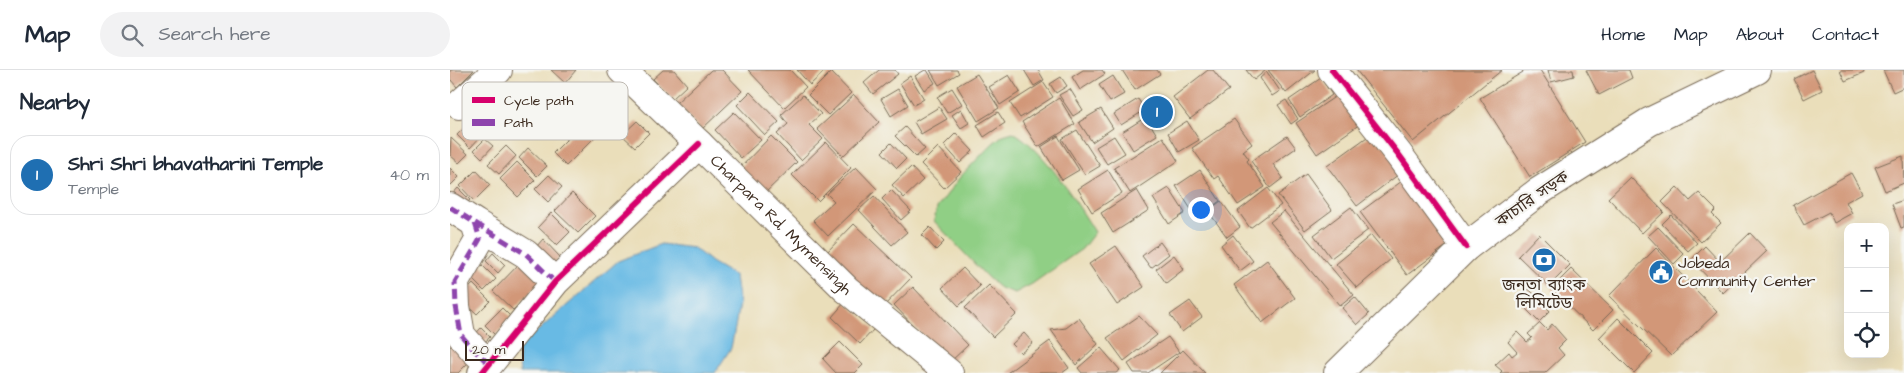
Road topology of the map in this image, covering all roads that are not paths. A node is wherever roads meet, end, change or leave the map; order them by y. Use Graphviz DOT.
graph roads {
  1 [pos="498,70"];
  2 [pos="622,70"];
  3 [pos="1332,70"];
  4 [pos="1758,70"];
  5 [pos="485,82"];
  6 [pos="699,144"];
  7 [pos="450,207"];
  8 [pos="476,223"];
  9 [pos="1466,247"];
  10 [pos="555,282"];
  11 [pos="485,368"];
  12 [pos="949,373"];
  13 [pos="1338,373"];
  1 -- 5 [label="main road"];
  2 -- 6 [label="main road, Charpara Rd, Mymensingh"];
  3 -- 9 [label="main road"];
  4 -- 9 [label="main road, কাচারি সড়ক"];
  6 -- 10 [label="main road"];
  6 -- 12 [label="main road, Charpara Rd, Mymensingh"];
  7 -- 8 [label="main road"];
  8 -- 10 [label="main road"];
  8 -- 11 [label="main road"];
  9 -- 13 [label="main road, কাচারি সড়ক"];
  10 -- 11 [label="main road"];
}
